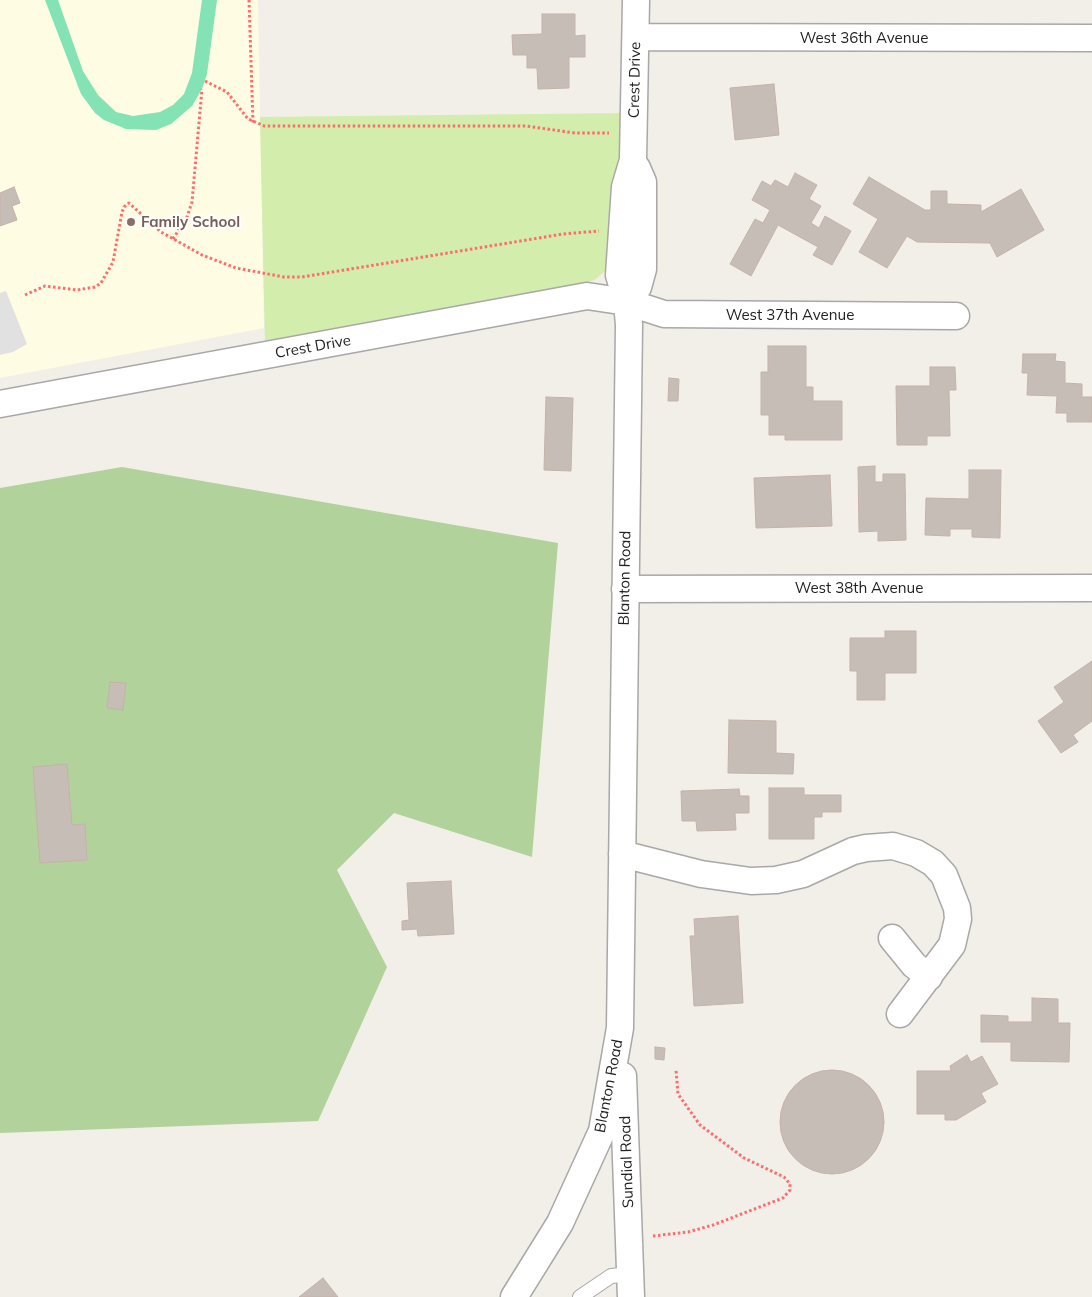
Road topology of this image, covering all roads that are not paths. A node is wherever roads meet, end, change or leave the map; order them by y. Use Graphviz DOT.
graph roads {
  1 [pos="636,0"];
  2 [pos="636,37"];
  3 [pos="1092,38"];
  4 [pos="633,160"];
  5 [pos="627,302"];
  6 [pos="956,316"];
  7 [pos="0,404"];
  8 [pos="1092,588"];
  9 [pos="625,589"];
  10 [pos="622,854"];
  11 [pos="892,938"];
  12 [pos="929,977"];
  13 [pos="900,1014"];
  14 [pos="620,1028"];
  15 [pos="631,1286"];
  16 [pos="514,1297"];
  17 [pos="580,1297"];
  1 -- 2 [label="street, Crest Drive"];
  2 -- 3 [label="street, West 36th Avenue"];
  2 -- 4 [label="street, Crest Drive"];
  4 -- 5 [label="street, Blanton Road"];
  4 -- 5 [label="street"];
  5 -- 6 [label="street, West 37th Avenue"];
  5 -- 7 [label="street, Crest Drive"];
  5 -- 9 [label="street, Blanton Road"];
  8 -- 9 [label="street, West 38th Avenue"];
  9 -- 10 [label="street, Blanton Road"];
  10 -- 12 [label="street"];
  10 -- 14 [label="street, Blanton Road"];
  11 -- 12 [label="street"];
  12 -- 13 [label="street"];
  14 -- 15 [label="street, Sundial Road"];
  14 -- 16 [label="street, Blanton Road"];
  15 -- 17 [label="lane"];
}
